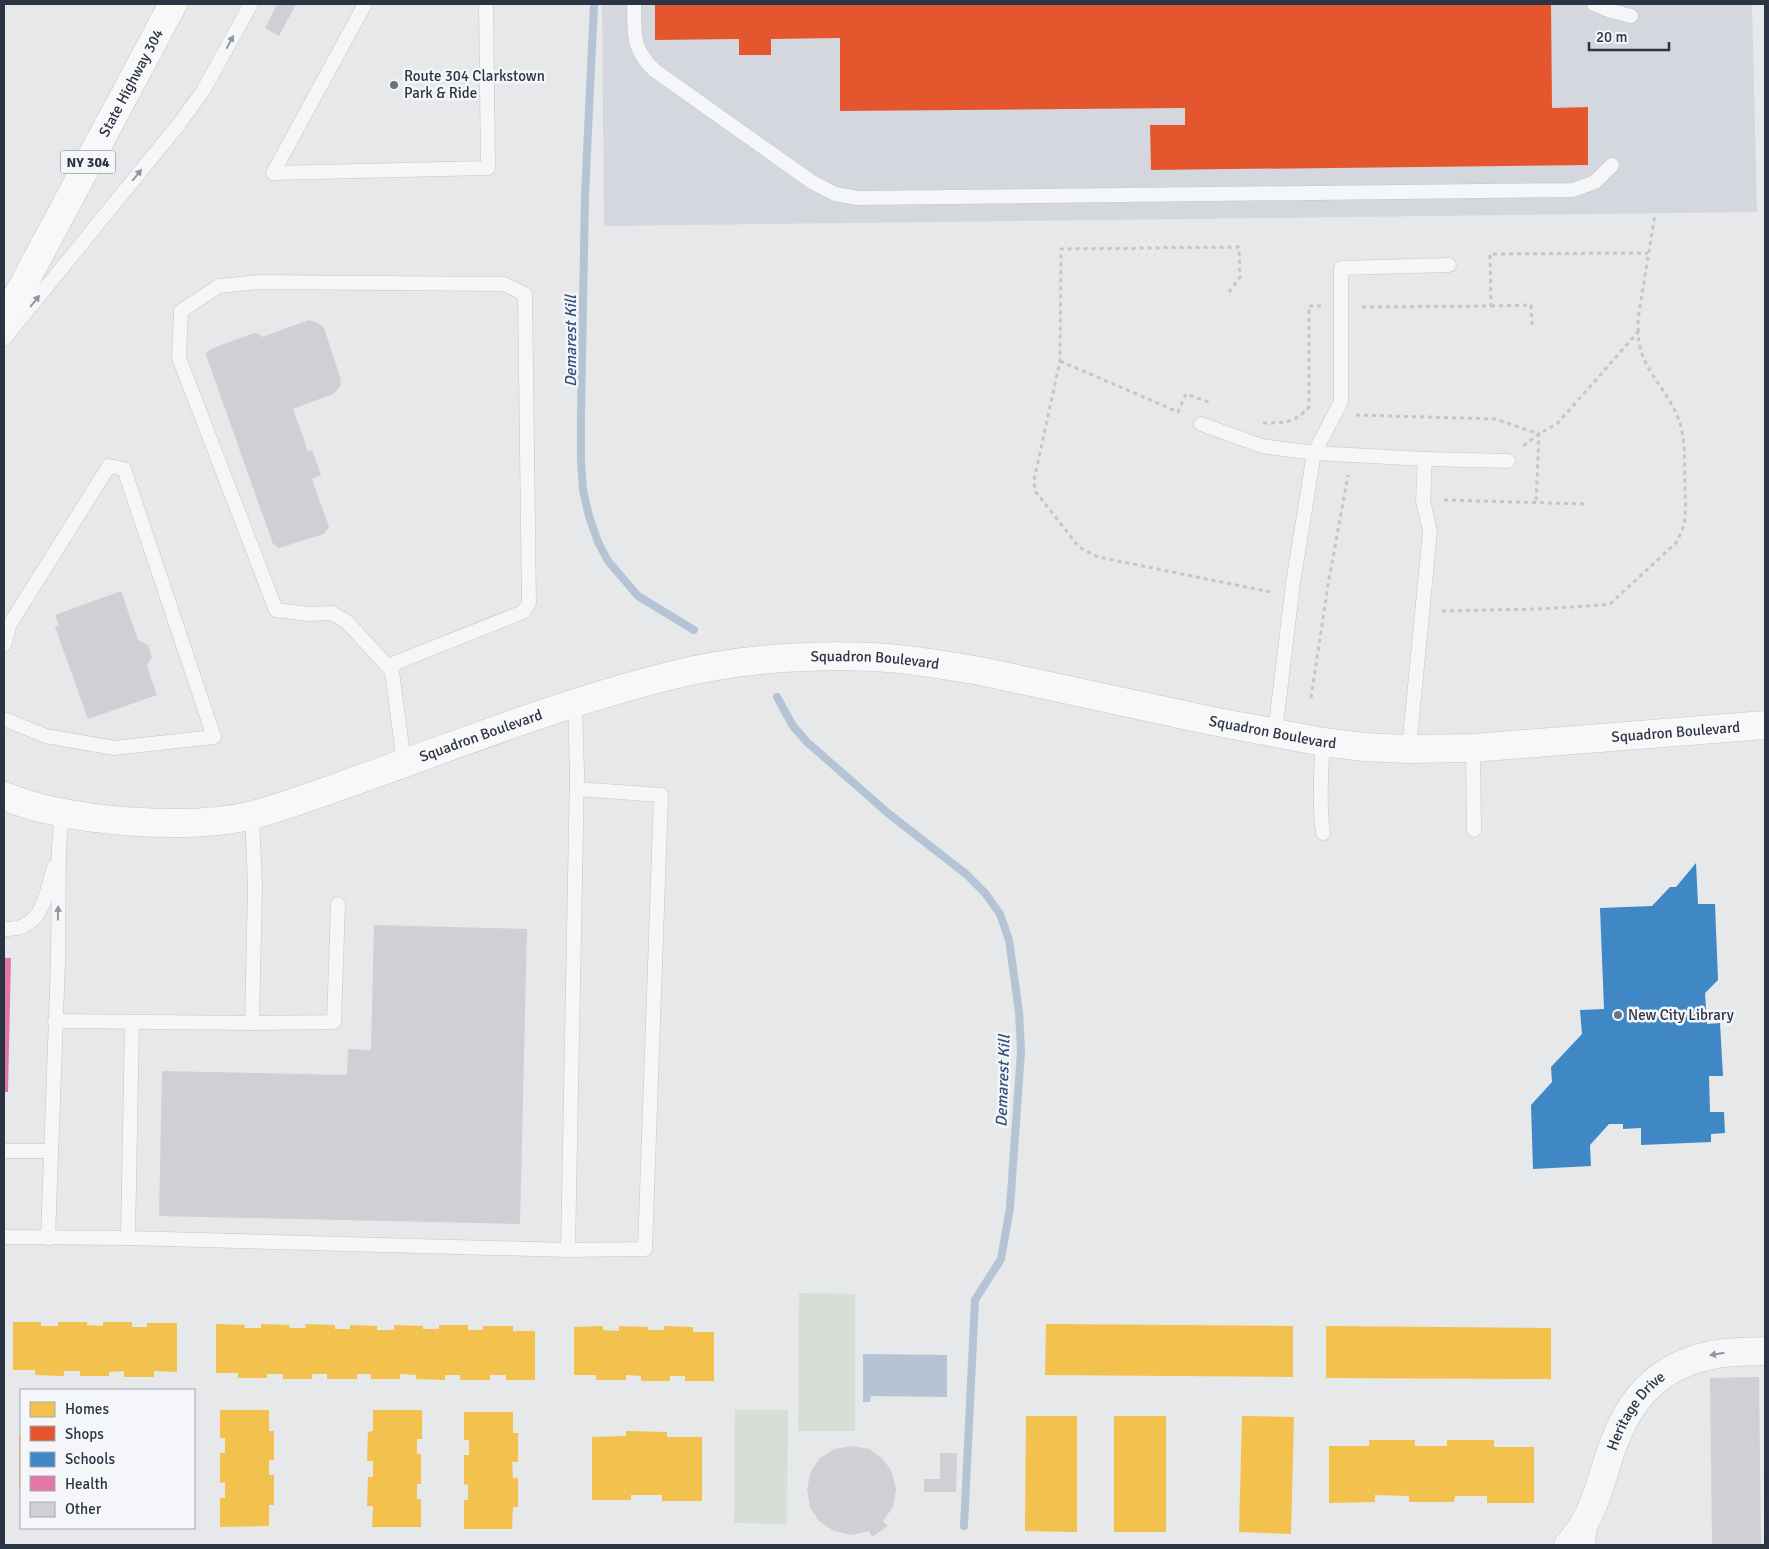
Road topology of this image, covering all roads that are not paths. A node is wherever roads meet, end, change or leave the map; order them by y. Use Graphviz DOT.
graph roads {
  1 [pos="173,4"];
  2 [pos="251,4"];
  3 [pos="365,4"];
  4 [pos="486,4"];
  5 [pos="634,4"];
  6 [pos="1594,4"];
  7 [pos="1631,16"];
  8 [pos="1612,165"];
  9 [pos="1449,266"];
  10 [pos="4,321"];
  11 [pos="4,339"];
  12 [pos="1201,424"];
  13 [pos="1314,453"];
  14 [pos="1512,457"];
  15 [pos="1425,458"];
  16 [pos="4,645"];
  17 [pos="392,672"];
  18 [pos="575,703"];
  19 [pos="4,719"];
  20 [pos="1765,725"];
  21 [pos="1275,734"];
  22 [pos="1323,742"];
  23 [pos="1473,748"];
  24 [pos="1409,750"];
  25 [pos="404,763"];
  26 [pos="577,789"];
  27 [pos="4,796"];
  28 [pos="62,813"];
  29 [pos="252,815"];
  30 [pos="1474,830"];
  31 [pos="1323,833"];
  32 [pos="59,848"];
  33 [pos="338,904"];
  34 [pos="4,929"];
  35 [pos="55,1021"];
  36 [pos="132,1022"];
  37 [pos="252,1023"];
  38 [pos="4,1151"];
  39 [pos="51,1151"];
  40 [pos="4,1237"];
  41 [pos="48,1238"];
  42 [pos="128,1238"];
  43 [pos="568,1250"];
  44 [pos="1765,1351"];
  45 [pos="1598,1494"];
  46 [pos="1568,1545"];
  47 [pos="1588,1545"];
  1 -- 10 [label="street, State Highway 304 / NY 304"];
  11 -- 2 [label="lane, one-way"];
  3 -- 4 [label="lane"];
  5 -- 8 [label="lane"];
  6 -- 7 [label="lane"];
  9 -- 13 [label="lane"];
  12 -- 13 [label="lane"];
  13 -- 15 [label="lane"];
  13 -- 21 [label="lane"];
  14 -- 15 [label="lane"];
  15 -- 24 [label="lane"];
  16 -- 19 [label="lane"];
  17 -- 17 [label="lane"];
  17 -- 25 [label="lane"];
  18 -- 21 [label="street, Squadron Boulevard"];
  18 -- 25 [label="street, Squadron Boulevard"];
  18 -- 26 [label="lane"];
  20 -- 23 [label="street, Squadron Boulevard"];
  21 -- 22 [label="street, Squadron Boulevard"];
  22 -- 24 [label="street, Squadron Boulevard"];
  22 -- 31 [label="lane"];
  23 -- 24 [label="street, Squadron Boulevard"];
  23 -- 30 [label="lane"];
  25 -- 29 [label="street, Squadron Boulevard"];
  26 -- 43 [label="lane"];
  26 -- 43 [label="lane"];
  27 -- 28 [label="street, Squadron Boulevard"];
  28 -- 29 [label="street, Squadron Boulevard"];
  28 -- 32 [label="lane"];
  29 -- 37 [label="lane"];
  32 -- 34 [label="lane"];
  35 -- 32 [label="lane, one-way"];
  33 -- 37 [label="lane"];
  35 -- 36 [label="lane"];
  35 -- 39 [label="lane"];
  36 -- 37 [label="lane"];
  36 -- 42 [label="lane"];
  38 -- 39 [label="lane"];
  39 -- 41 [label="lane"];
  40 -- 41 [label="lane"];
  41 -- 42 [label="lane"];
  42 -- 43 [label="lane"];
  44 -- 45 [label="street, Heritage Drive, one-way"];
  45 -- 46 [label="street, Heritage Drive"];
  45 -- 47 [label="lane"];
}
